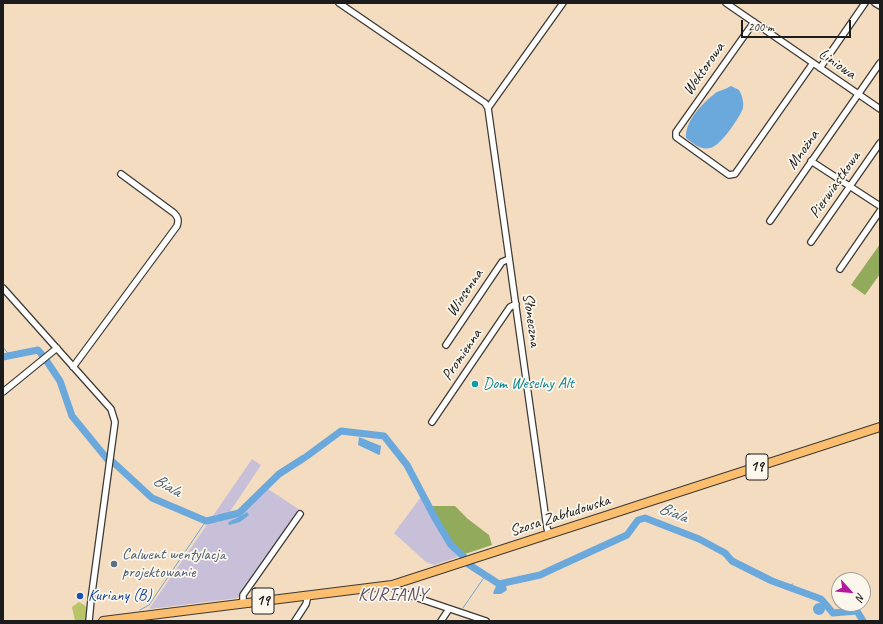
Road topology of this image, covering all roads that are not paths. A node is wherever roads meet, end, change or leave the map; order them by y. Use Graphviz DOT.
graph roads {
  1 [pos="339,3"];
  2 [pos="563,3"];
  3 [pos="726,3"];
  4 [pos="865,3"];
  5 [pos="875,3"];
  6 [pos="880,6"];
  7 [pos="754,22"];
  8 [pos="813,63"];
  9 [pos="880,63"];
  10 [pos="820,68"];
  11 [pos="858,94"];
  12 [pos="488,108"];
  13 [pos="880,109"];
  14 [pos="880,143"];
  15 [pos="811,161"];
  16 [pos="121,174"];
  17 [pos="850,186"];
  18 [pos="880,206"];
  19 [pos="880,211"];
  20 [pos="770,221"];
  21 [pos="810,242"];
  22 [pos="509,259"];
  23 [pos="840,269"];
  24 [pos="3,288"];
  25 [pos="516,304"];
  26 [pos="446,345"];
  27 [pos="57,348"];
  28 [pos="73,367"];
  29 [pos="3,392"];
  30 [pos="432,422"];
  31 [pos="880,427"];
  32 [pos="300,514"];
  33 [pos="549,534"];
  34 [pos="392,585"];
  35 [pos="308,595"];
  36 [pos="243,603"];
  37 [pos="448,609"];
  38 [pos="89,621"];
  39 [pos="103,621"];
  40 [pos="295,621"];
  41 [pos="441,621"];
  42 [pos="486,621"];
  1 -- 12 [label="street"];
  2 -- 12 [label="street"];
  3 -- 7 [label="street, Liniowa"];
  4 -- 10 [label="street"];
  5 -- 6 [label="street"];
  7 -- 8 [label="street, Liniowa"];
  7 -- 8 [label="street, Wektorowa"];
  8 -- 10 [label="street, Liniowa"];
  9 -- 11 [label="street, Mnożna"];
  10 -- 11 [label="street, Liniowa"];
  11 -- 13 [label="street, Liniowa"];
  11 -- 15 [label="street, Mnożna"];
  12 -- 22 [label="street, Słoneczna"];
  14 -- 17 [label="street, Pierwiastkowa"];
  15 -- 17 [label="street"];
  15 -- 20 [label="street, Mnożna"];
  16 -- 28 [label="street"];
  17 -- 18 [label="street"];
  17 -- 21 [label="street, Pierwiastkowa"];
  19 -- 23 [label="street"];
  22 -- 25 [label="street, Słoneczna"];
  22 -- 26 [label="street, Wiosenna"];
  24 -- 27 [label="street"];
  25 -- 30 [label="street, Promienna"];
  25 -- 33 [label="street, Słoneczna"];
  27 -- 28 [label="street"];
  27 -- 29 [label="street"];
  28 -- 38 [label="street"];
  31 -- 33 [label="highway, Szosa Zabłudowska / 19"];
  32 -- 36 [label="street"];
  33 -- 34 [label="highway, Szosa Zabłudowska / 19"];
  34 -- 35 [label="highway, Szosa Zabłudowska / 19"];
  34 -- 37 [label="street"];
  35 -- 36 [label="highway, Szosa Zabłudowska / 19"];
  35 -- 40 [label="street"];
  36 -- 39 [label="highway, Szosa Zabłudowska / 19"];
  37 -- 41 [label="street"];
  37 -- 42 [label="street"];
}
